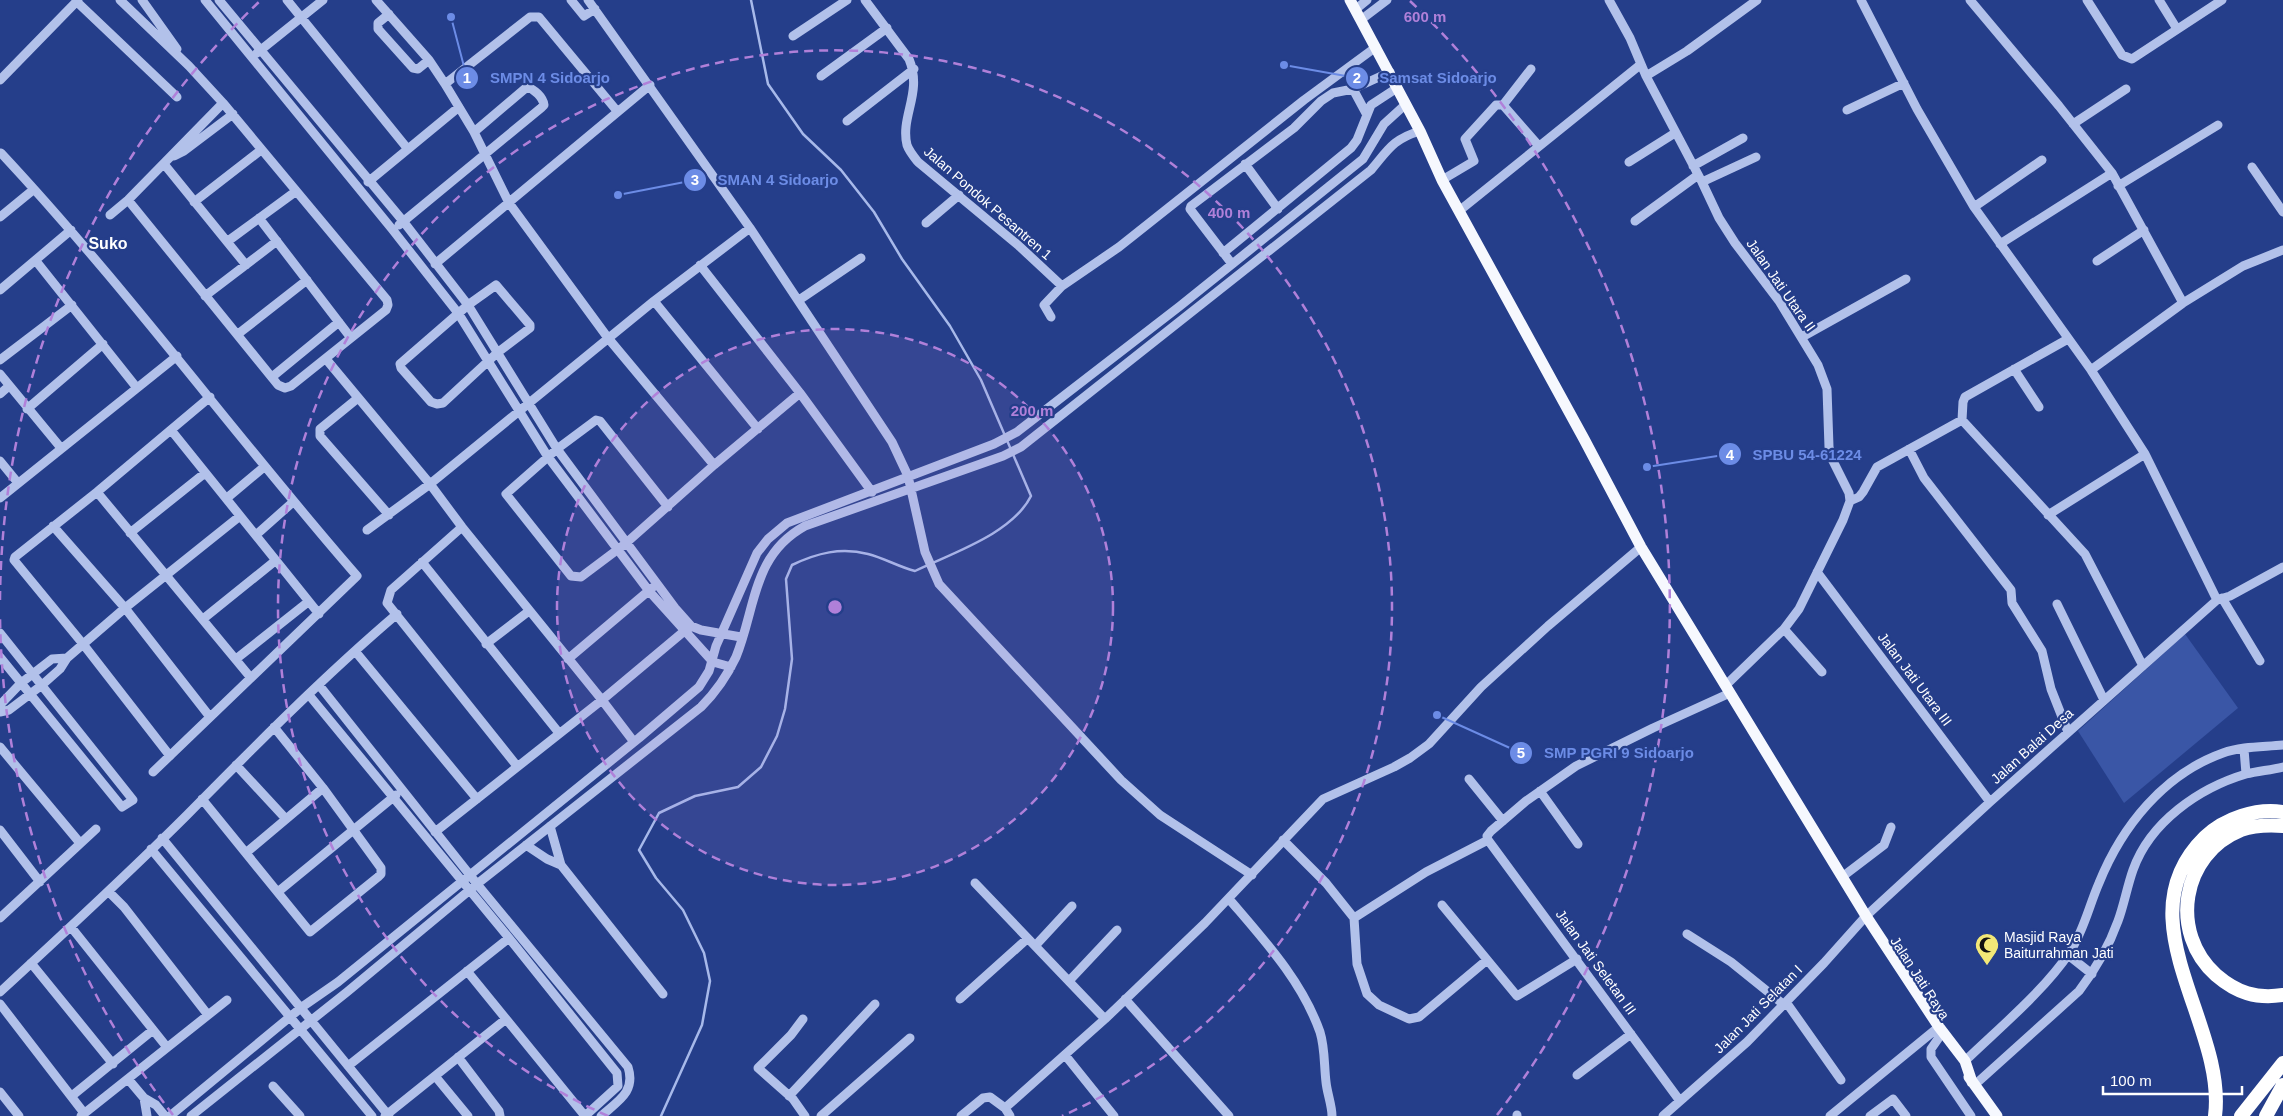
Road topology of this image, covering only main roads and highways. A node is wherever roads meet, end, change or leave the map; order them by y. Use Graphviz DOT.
graph roads {
  1 [pos="1356,9"];
  2 [pos="2283,812"];
  3 [pos="2283,826"];
  4 [pos="1877,933"];
  5 [pos="2283,995"];
  6 [pos="2283,1063"];
  7 [pos="1976,1081"];
  8 [pos="2283,1086"];
  9 [pos="2283,1098"];
  10 [pos="1997,1116"];
  11 [pos="2003,1116"];
  12 [pos="2215,1116"];
  13 [pos="2241,1116"];
  14 [pos="2267,1116"];
  1 -- 4 [label="main road"];
  2 -- 12 [label="highway"];
  3 -- 5 [label="highway"];
  4 -- 7 [label="main road, Jalan Jati Raya"];
  4 -- 7 [label="main road, Jalan Jati Raya"];
  6 -- 13 [label="highway"];
  7 -- 10 [label="main road, Jalan Jati Raya"];
  7 -- 11 [label="main road, Jalan Jati Raya"];
  8 -- 14 [label="highway"];
  9 -- 14 [label="highway"];
}
